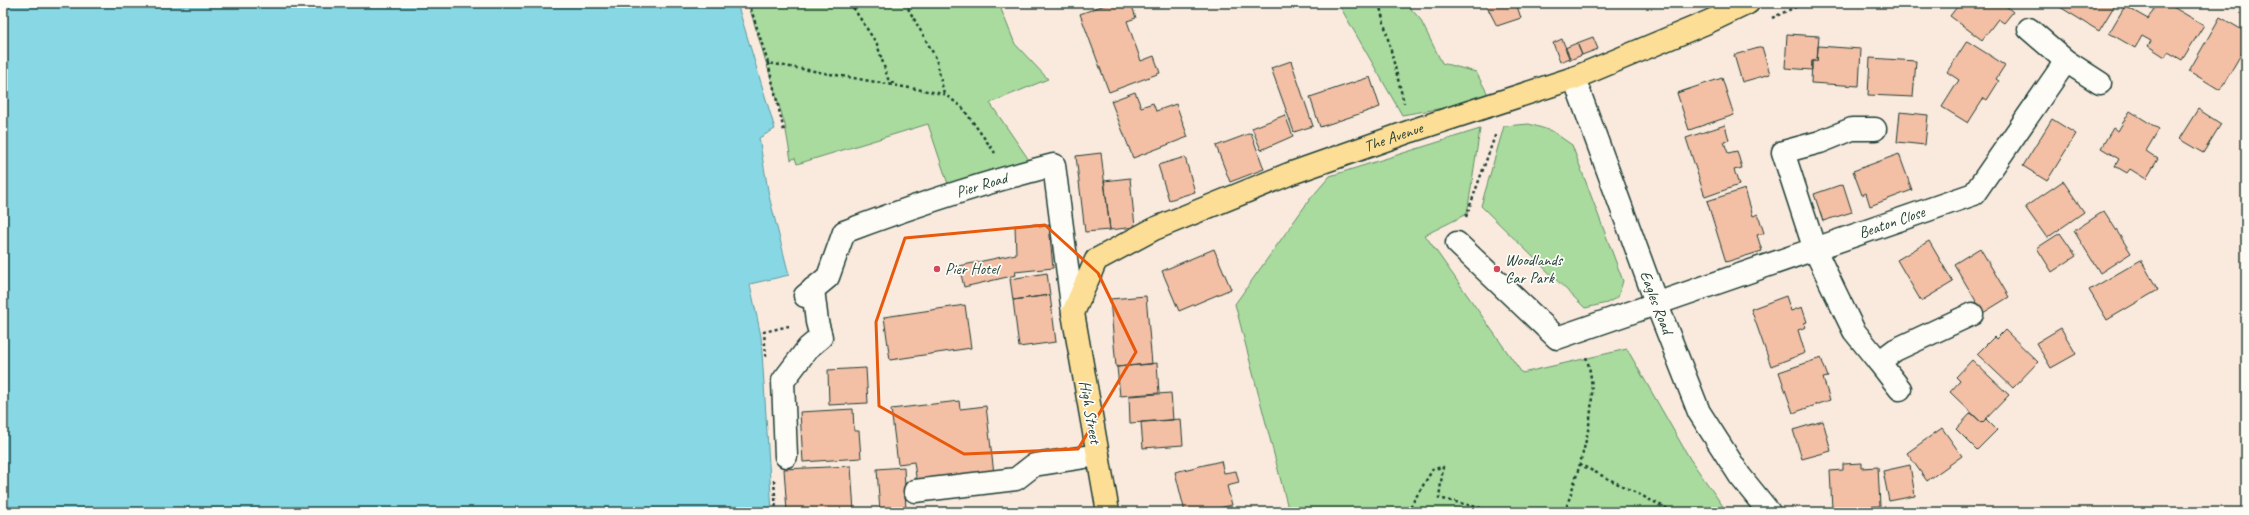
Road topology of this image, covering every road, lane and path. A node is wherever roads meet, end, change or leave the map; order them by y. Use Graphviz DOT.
graph roads {
  1 [pos="749,3"];
  2 [pos="850,3"];
  3 [pos="905,3"];
  4 [pos="1379,3"];
  5 [pos="1748,3"];
  6 [pos="2029,29"];
  7 [pos="2066,61"];
  8 [pos="768,63"];
  9 [pos="1574,78"];
  10 [pos="2100,83"];
  11 [pos="896,86"];
  12 [pos="944,94"];
  13 [pos="1508,99"];
  14 [pos="1875,129"];
  15 [pos="784,131"];
  16 [pos="1411,131"];
  17 [pos="996,154"];
  18 [pos="1457,243"];
  19 [pos="1815,250"];
  20 [pos="1657,305"];
  21 [pos="1073,313"];
  22 [pos="1972,314"];
  23 [pos="1576,332"];
  24 [pos="1879,362"];
  25 [pos="1900,389"];
  26 [pos="1098,455"];
  27 [pos="786,456"];
  28 [pos="1579,464"];
  29 [pos="915,492"];
  30 [pos="1108,512"];
  31 [pos="1407,512"];
  32 [pos="1497,512"];
  33 [pos="1565,512"];
  34 [pos="1674,512"];
  35 [pos="1769,512"];
  1 -- 8 [label="path"];
  2 -- 11 [label="path"];
  3 -- 12 [label="path"];
  4 -- 16 [label="path"];
  5 -- 9 [label="main road, The Avenue"];
  6 -- 7 [label="street"];
  7 -- 10 [label="street"];
  7 -- 19 [label="street, Beaton Close"];
  8 -- 11 [label="path"];
  8 -- 15 [label="path"];
  9 -- 13 [label="main road, The Avenue"];
  9 -- 20 [label="street, Eagles Road"];
  11 -- 12 [label="path"];
  12 -- 17 [label="path"];
  13 -- 16 [label="main road, The Avenue"];
  13 -- 18 [label="path"];
  14 -- 19 [label="street"];
  16 -- 21 [label="main road, The Avenue"];
  18 -- 23 [label="street, Beaton Close"];
  19 -- 20 [label="street, Beaton Close"];
  19 -- 24 [label="street"];
  20 -- 23 [label="street, Beaton Close"];
  20 -- 35 [label="street, Eagles Road"];
  21 -- 26 [label="main road, High Street"];
  21 -- 27 [label="street, Pier Road"];
  22 -- 24 [label="street"];
  23 -- 28 [label="path"];
  24 -- 25 [label="street"];
  26 -- 29 [label="street"];
  26 -- 30 [label="main road, High Street"];
  28 -- 33 [label="path"];
  28 -- 34 [label="path"];
  31 -- 32 [label="path"];
}
